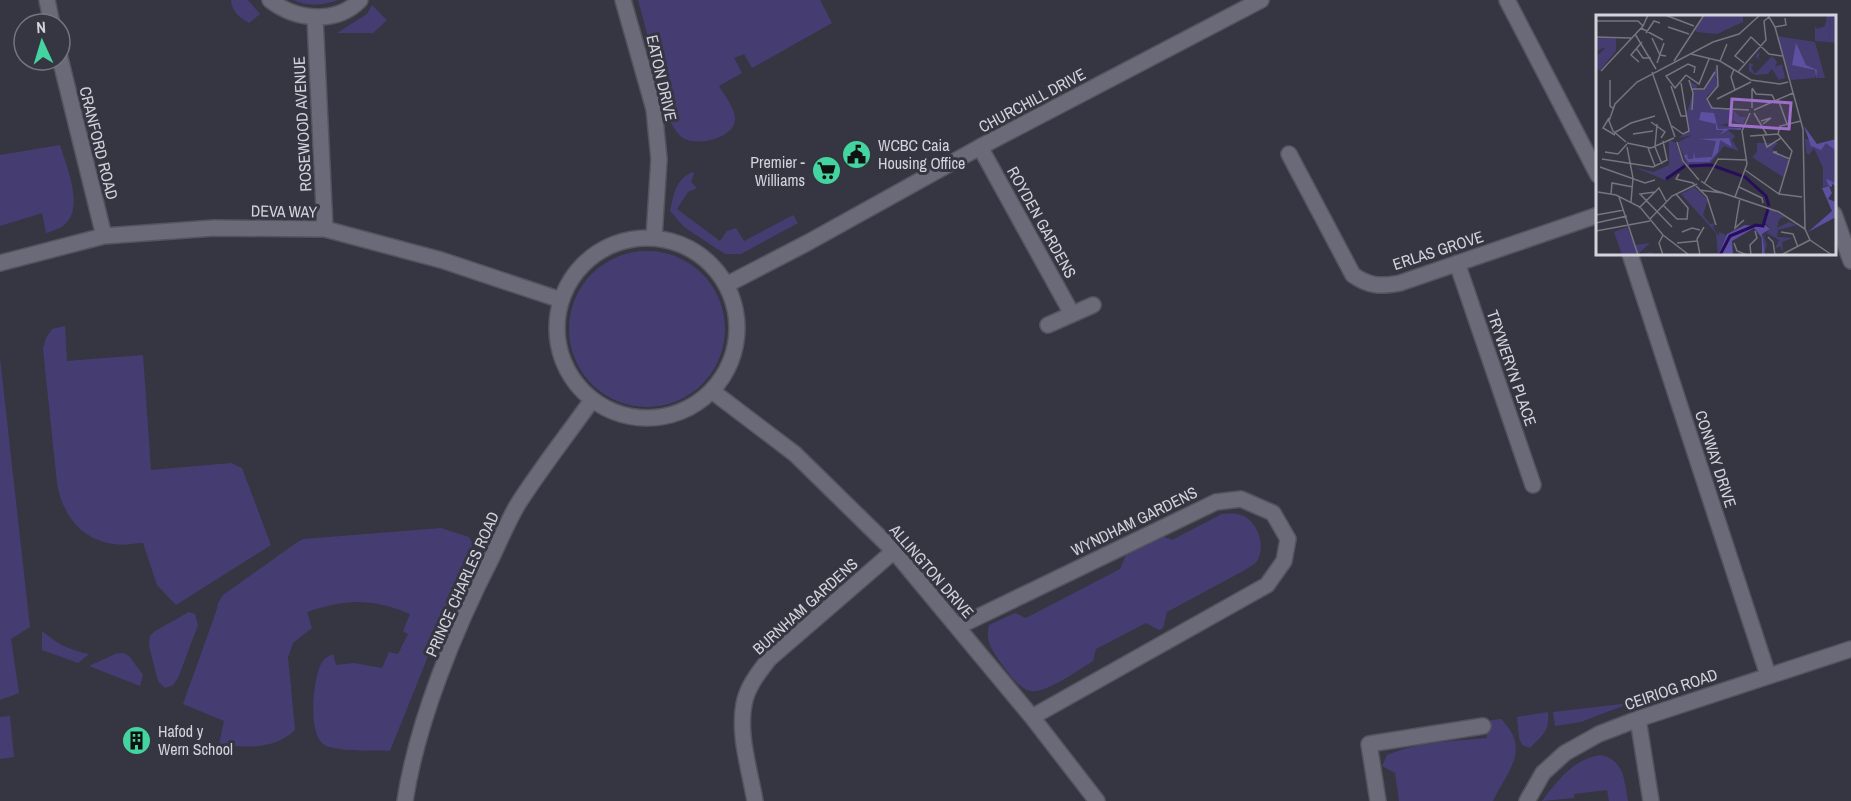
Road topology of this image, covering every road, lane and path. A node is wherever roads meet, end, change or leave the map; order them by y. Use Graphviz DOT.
graph roads {
  1 [pos="270,0"];
  2 [pos="360,0"];
  3 [pos="623,0"];
  4 [pos="1261,0"];
  5 [pos="1507,0"];
  6 [pos="315,18"];
  7 [pos="63,72"];
  8 [pos="980,147"];
  9 [pos="1289,154"];
  10 [pos="1596,172"];
  11 [pos="1596,216"];
  12 [pos="1836,220"];
  13 [pos="325,229"];
  14 [pos="104,236"];
  15 [pos="654,238"];
  16 [pos="1630,255"];
  17 [pos="1851,261"];
  18 [pos="0,263"];
  19 [pos="1457,263"];
  20 [pos="726,285"];
  21 [pos="561,300"];
  22 [pos="1093,305"];
  23 [pos="1072,314"];
  24 [pos="1048,325"];
  25 [pos="712,391"];
  26 [pos="592,400"];
  27 [pos="1533,484"];
  28 [pos="894,551"];
  29 [pos="957,627"];
  30 [pos="1851,649"];
  31 [pos="1768,675"];
  32 [pos="1032,717"];
  33 [pos="1638,719"];
  34 [pos="1483,726"];
  35 [pos="405,801"];
  36 [pos="755,801"];
  37 [pos="1097,801"];
  38 [pos="1378,801"];
  39 [pos="1527,801"];
  40 [pos="1651,801"];
  1 -- 6 [label="street"];
  2 -- 6 [label="street"];
  3 -- 15 [label="street, EATON DRIVE"];
  4 -- 8 [label="street, CHURCHILL DRIVE"];
  5 -- 10 [label="street"];
  6 -- 13 [label="street, ROSEWOOD AVENUE"];
  7 -- 14 [label="street, CRANFORD ROAD"];
  8 -- 20 [label="street, CHURCHILL DRIVE"];
  8 -- 23 [label="street, ROYDEN GARDENS"];
  9 -- 19 [label="street, ERLAS GROVE"];
  11 -- 19 [label="street, ERLAS GROVE"];
  12 -- 17 [label="street"];
  13 -- 14 [label="street, DEVA WAY"];
  13 -- 21 [label="street, DEVA WAY"];
  14 -- 18 [label="street, DEVA WAY"];
  15 -- 20 [label="street"];
  15 -- 21 [label="street"];
  16 -- 31 [label="street, CONWAY DRIVE"];
  19 -- 27 [label="street, TRYWERYN PLACE"];
  20 -- 25 [label="street"];
  21 -- 26 [label="street"];
  22 -- 23 [label="street"];
  23 -- 24 [label="street"];
  25 -- 26 [label="street"];
  25 -- 28 [label="street, ALLINGTON DRIVE"];
  26 -- 35 [label="street, PRINCE CHARLES ROAD"];
  28 -- 29 [label="street, ALLINGTON DRIVE"];
  28 -- 36 [label="street, BURNHAM GARDENS"];
  29 -- 32 [label="street, ALLINGTON DRIVE"];
  29 -- 32 [label="street, WYNDHAM GARDENS"];
  30 -- 31 [label="street, CEIRIOG ROAD"];
  31 -- 33 [label="street, CEIRIOG ROAD"];
  32 -- 37 [label="street, ALLINGTON DRIVE"];
  33 -- 39 [label="street, CEIRIOG ROAD"];
  33 -- 40 [label="street"];
  34 -- 38 [label="street"];
}
